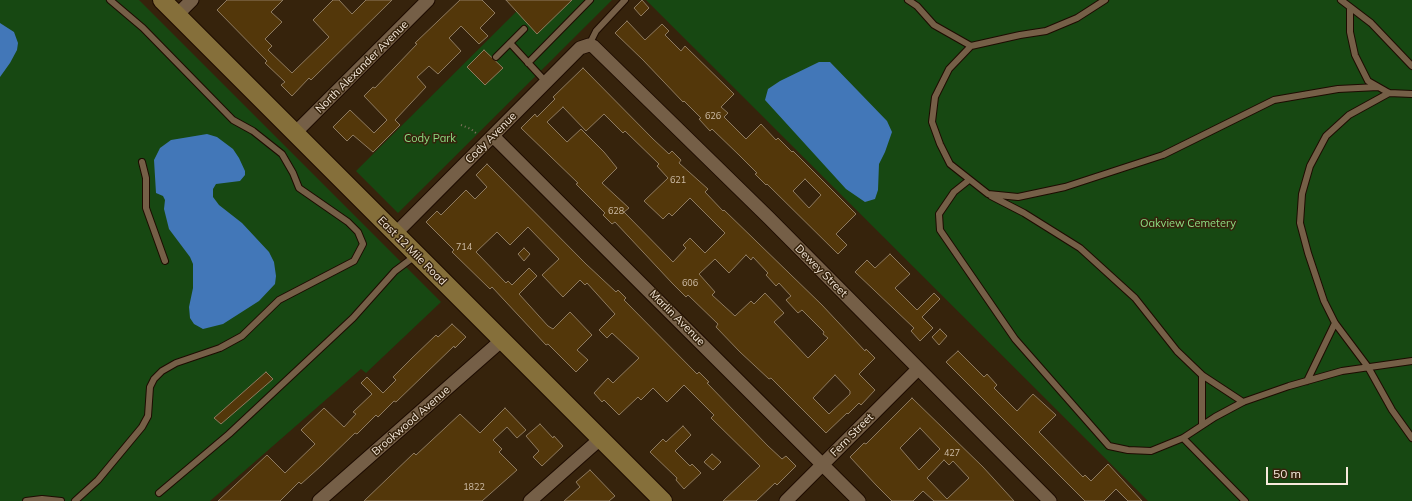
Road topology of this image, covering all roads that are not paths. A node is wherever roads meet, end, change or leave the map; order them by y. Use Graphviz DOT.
graph roads {
  1 [pos="110,0"];
  2 [pos="162,0"];
  3 [pos="192,0"];
  4 [pos="428,0"];
  5 [pos="590,0"];
  6 [pos="625,0"];
  7 [pos="908,0"];
  8 [pos="1105,0"];
  9 [pos="1341,0"];
  10 [pos="1350,8"];
  11 [pos="177,15"];
  12 [pos="524,29"];
  13 [pos="510,43"];
  14 [pos="589,45"];
  15 [pos="971,46"];
  16 [pos="496,57"];
  17 [pos="528,62"];
  18 [pos="1412,66"];
  19 [pos="546,82"];
  20 [pos="1378,87"];
  21 [pos="1389,93"];
  22 [pos="1412,94"];
  23 [pos="294,133"];
  24 [pos="487,137"];
  25 [pos="142,162"];
  26 [pos="969,180"];
  27 [pos="988,194"];
  28 [pos="396,234"];
  29 [pos="416,255"];
  30 [pos="165,261"];
  31 [pos="1335,323"];
  32 [pos="502,340"];
  33 [pos="1412,361"];
  34 [pos="1368,367"];
  35 [pos="918,369"];
  36 [pos="1202,375"];
  37 [pos="1307,381"];
  38 [pos="1243,402"];
  39 [pos="1202,425"];
  40 [pos="1183,438"];
  41 [pos="1412,438"];
  42 [pos="600,439"];
  43 [pos="823,464"];
  44 [pos="159,493"];
  45 [pos="26,501"];
  46 [pos="61,501"];
  47 [pos="75,501"];
  48 [pos="319,501"];
  49 [pos="530,501"];
  50 [pos="663,501"];
  51 [pos="786,501"];
  52 [pos="860,501"];
  53 [pos="1050,501"];
  54 [pos="1245,501"];
  1 -- 47 [label="lane"];
  2 -- 11 [label="main road, East 12 Mile Road"];
  3 -- 11 [label="street"];
  4 -- 23 [label="street, North Alexander Avenue"];
  5 -- 17 [label="lane"];
  6 -- 14 [label="lane"];
  7 -- 15 [label="lane"];
  8 -- 15 [label="lane"];
  9 -- 10 [label="lane"];
  10 -- 18 [label="lane"];
  10 -- 20 [label="lane"];
  11 -- 23 [label="main road, East 12 Mile Road"];
  12 -- 13 [label="lane"];
  13 -- 16 [label="lane"];
  13 -- 17 [label="lane"];
  14 -- 19 [label="street, Cody Avenue"];
  14 -- 35 [label="street, Dewey Street"];
  15 -- 26 [label="lane"];
  17 -- 19 [label="lane"];
  19 -- 24 [label="street, Cody Avenue"];
  20 -- 21 [label="lane"];
  20 -- 27 [label="lane"];
  21 -- 22 [label="lane"];
  21 -- 31 [label="lane"];
  23 -- 28 [label="main road, East 12 Mile Road"];
  24 -- 28 [label="street, Cody Avenue"];
  24 -- 43 [label="street, Marlin Avenue"];
  25 -- 30 [label="lane"];
  26 -- 27 [label="lane"];
  26 -- 40 [label="lane"];
  27 -- 36 [label="lane"];
  28 -- 29 [label="main road, East 12 Mile Road"];
  29 -- 32 [label="main road, East 12 Mile Road"];
  29 -- 44 [label="lane"];
  31 -- 34 [label="lane"];
  31 -- 37 [label="lane"];
  32 -- 42 [label="main road, East 12 Mile Road"];
  32 -- 48 [label="street, Brookwood Avenue"];
  33 -- 34 [label="lane"];
  34 -- 37 [label="lane"];
  34 -- 41 [label="lane"];
  35 -- 43 [label="street, Fern Street"];
  35 -- 53 [label="street, Dewey Street"];
  36 -- 38 [label="lane"];
  36 -- 39 [label="lane"];
  37 -- 38 [label="lane"];
  38 -- 39 [label="lane"];
  39 -- 40 [label="lane"];
  40 -- 54 [label="lane"];
  42 -- 49 [label="street"];
  42 -- 50 [label="main road, East 12 Mile Road"];
  43 -- 51 [label="street, Fern Street"];
  43 -- 52 [label="street, Marlin Avenue"];
  45 -- 46 [label="lane"];
}
